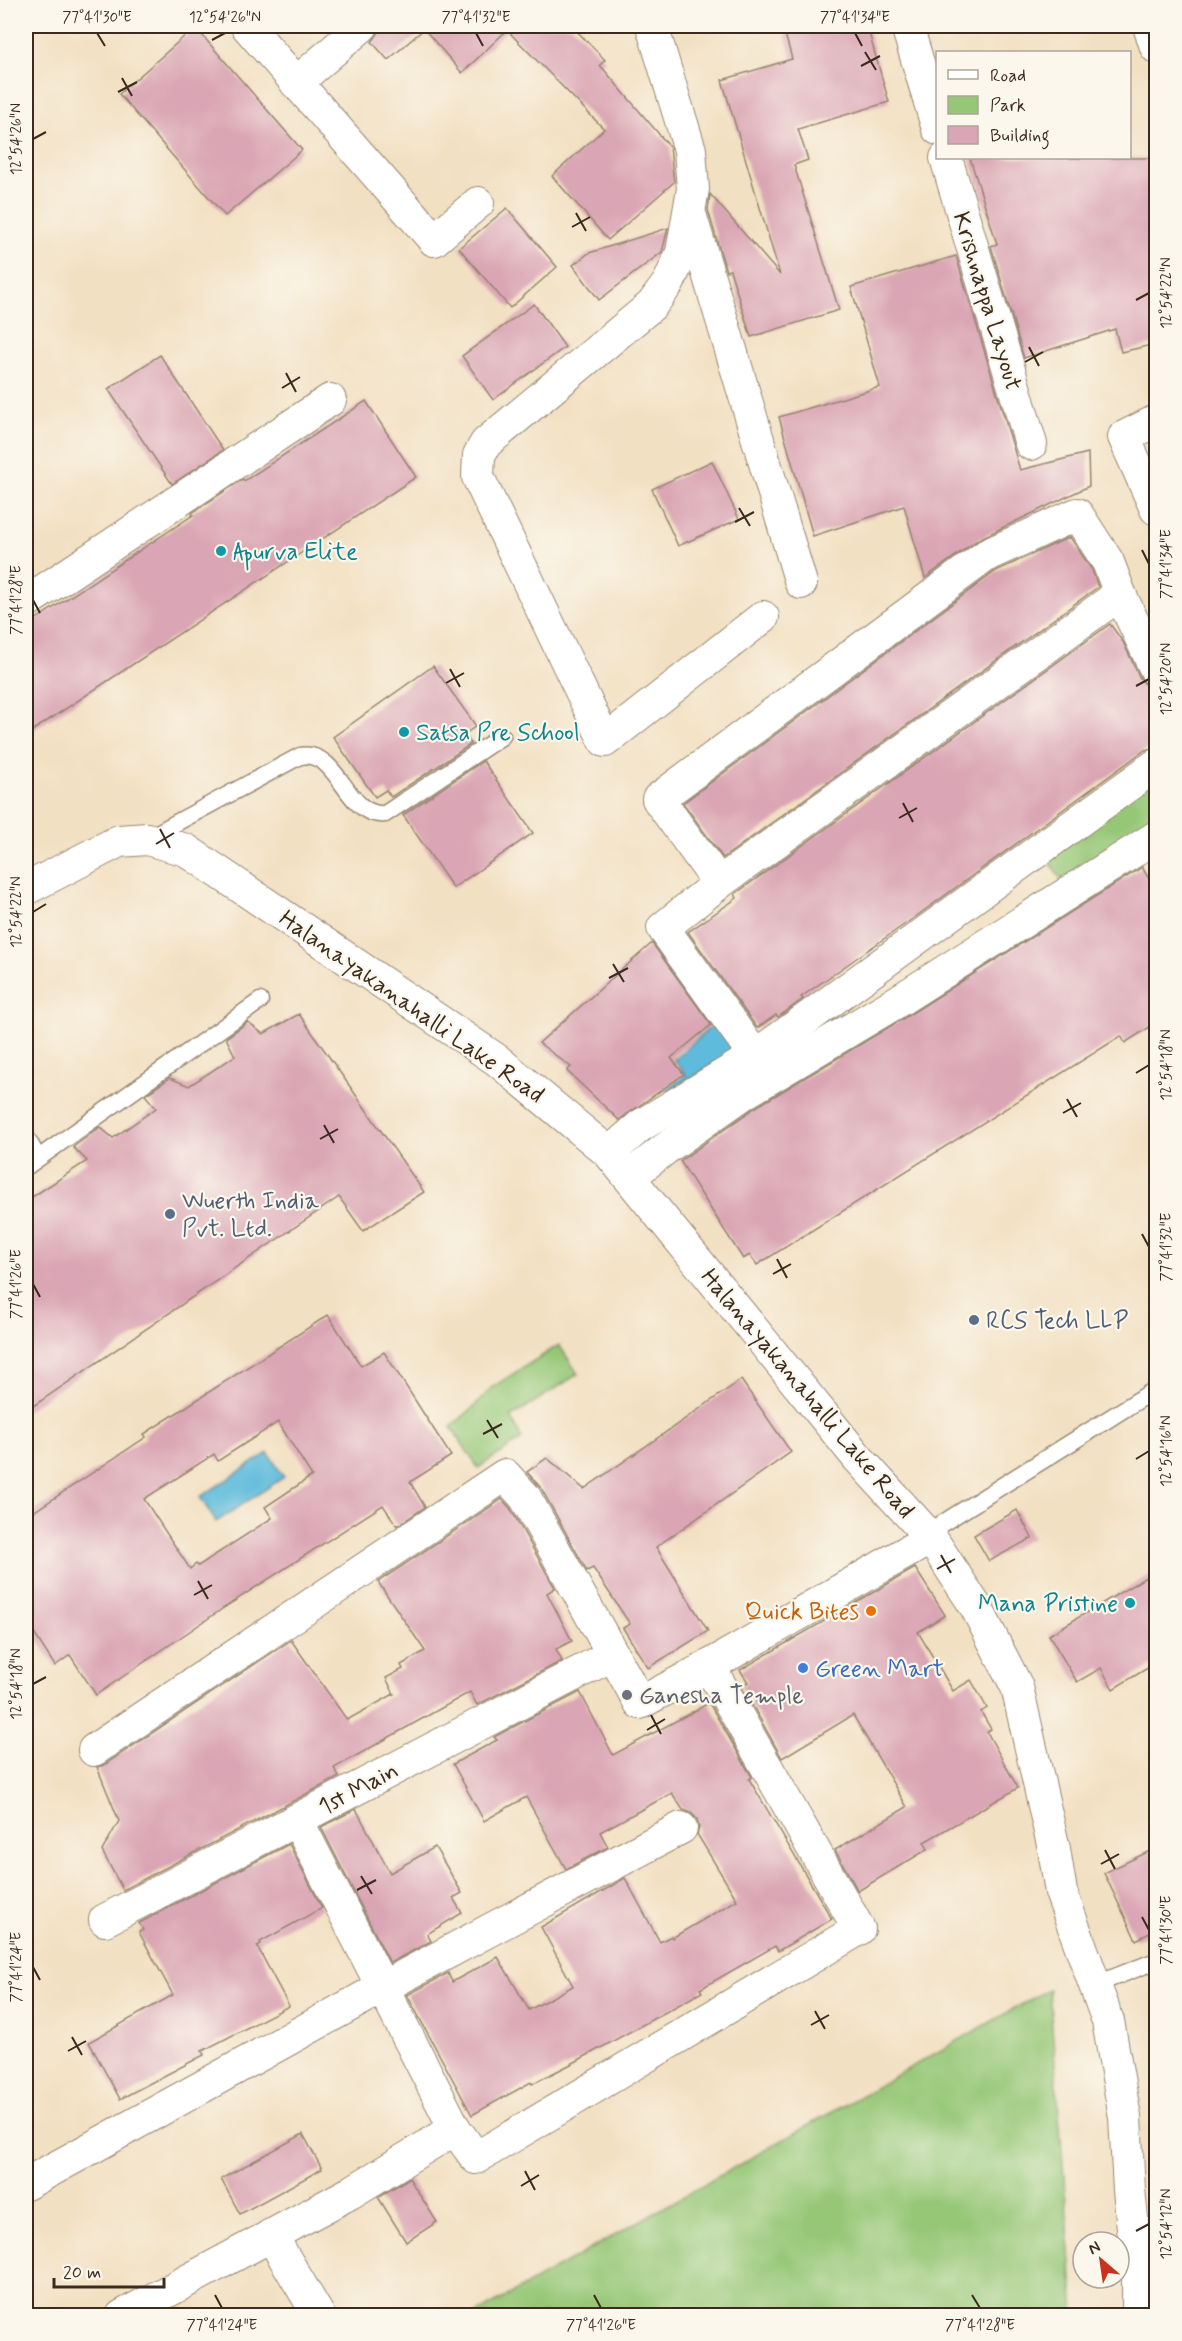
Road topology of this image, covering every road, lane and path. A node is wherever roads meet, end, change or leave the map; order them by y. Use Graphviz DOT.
graph roads {
  1 [pos="247,26"];
  2 [pos="362,26"];
  3 [pos="652,26"];
  4 [pos="907,26"];
  5 [pos="1149,26"];
  6 [pos="1156,47"];
  7 [pos="297,83"];
  8 [pos="936,122"];
  9 [pos="946,159"];
  10 [pos="478,203"];
  11 [pos="690,213"];
  12 [pos="330,400"];
  13 [pos="1156,421"];
  14 [pos="1031,444"];
  15 [pos="1156,509"];
  16 [pos="801,583"];
  17 [pos="1119,594"];
  18 [pos="26,602"];
  19 [pos="763,617"];
  20 [pos="1156,670"];
  21 [pos="502,736"];
  22 [pos="1156,765"];
  23 [pos="1156,837"];
  24 [pos="147,839"];
  25 [pos="718,883"];
  26 [pos="26,889"];
  27 [pos="260,1001"];
  28 [pos="743,1073"];
  29 [pos="26,1137"];
  30 [pos="609,1153"];
  31 [pos="32,1163"];
  32 [pos="629,1177"];
  33 [pos="1156,1389"];
  34 [pos="929,1536"];
  35 [pos="612,1655"];
  36 [pos="709,1666"];
  37 [pos="94,1750"];
  38 [pos="297,1820"];
  39 [pos="681,1828"];
  40 [pos="105,1920"];
  41 [pos="1156,1961"];
  42 [pos="1094,1985"];
  43 [pos="383,1988"];
  44 [pos="455,2128"];
  45 [pos="26,2184"];
  46 [pos="271,2235"];
  47 [pos="122,2316"];
  48 [pos="319,2316"];
  49 [pos="1138,2316"];
  1 -- 7 [label="street"];
  2 -- 7 [label="street"];
  3 -- 11 [label="street"];
  4 -- 8 [label="street"];
  5 -- 6 [label="street"];
  7 -- 10 [label="street"];
  9 -- 14 [label="street, Krishnappa Layout"];
  11 -- 16 [label="street"];
  11 -- 19 [label="street"];
  12 -- 18 [label="street"];
  13 -- 15 [label="street"];
  17 -- 20 [label="street"];
  17 -- 25 [label="street"];
  17 -- 25 [label="street"];
  21 -- 24 [label="lane"];
  22 -- 28 [label="street"];
  23 -- 28 [label="street"];
  24 -- 26 [label="street, Halanayakanahalli Lake Road"];
  24 -- 30 [label="street, Halanayakanahalli Lake Road"];
  25 -- 28 [label="street"];
  27 -- 31 [label="lane"];
  28 -- 30 [label="street"];
  28 -- 32 [label="street"];
  29 -- 31 [label="lane"];
  30 -- 32 [label="street, Halanayakanahalli Lake Road"];
  32 -- 34 [label="street, Halanayakanahalli Lake Road"];
  33 -- 34 [label="lane"];
  34 -- 36 [label="street"];
  34 -- 42 [label="street, Halanayakanahalli Lake Road"];
  35 -- 36 [label="street"];
  35 -- 37 [label="street"];
  35 -- 38 [label="street, 1st Main"];
  36 -- 44 [label="street"];
  38 -- 40 [label="street, 1st Main"];
  38 -- 43 [label="street"];
  39 -- 43 [label="street"];
  41 -- 42 [label="lane"];
  42 -- 49 [label="street, Halanayakanahalli Lake Road"];
  43 -- 44 [label="street"];
  43 -- 45 [label="street"];
  44 -- 46 [label="street"];
  46 -- 47 [label="street"];
  46 -- 48 [label="street"];
}
